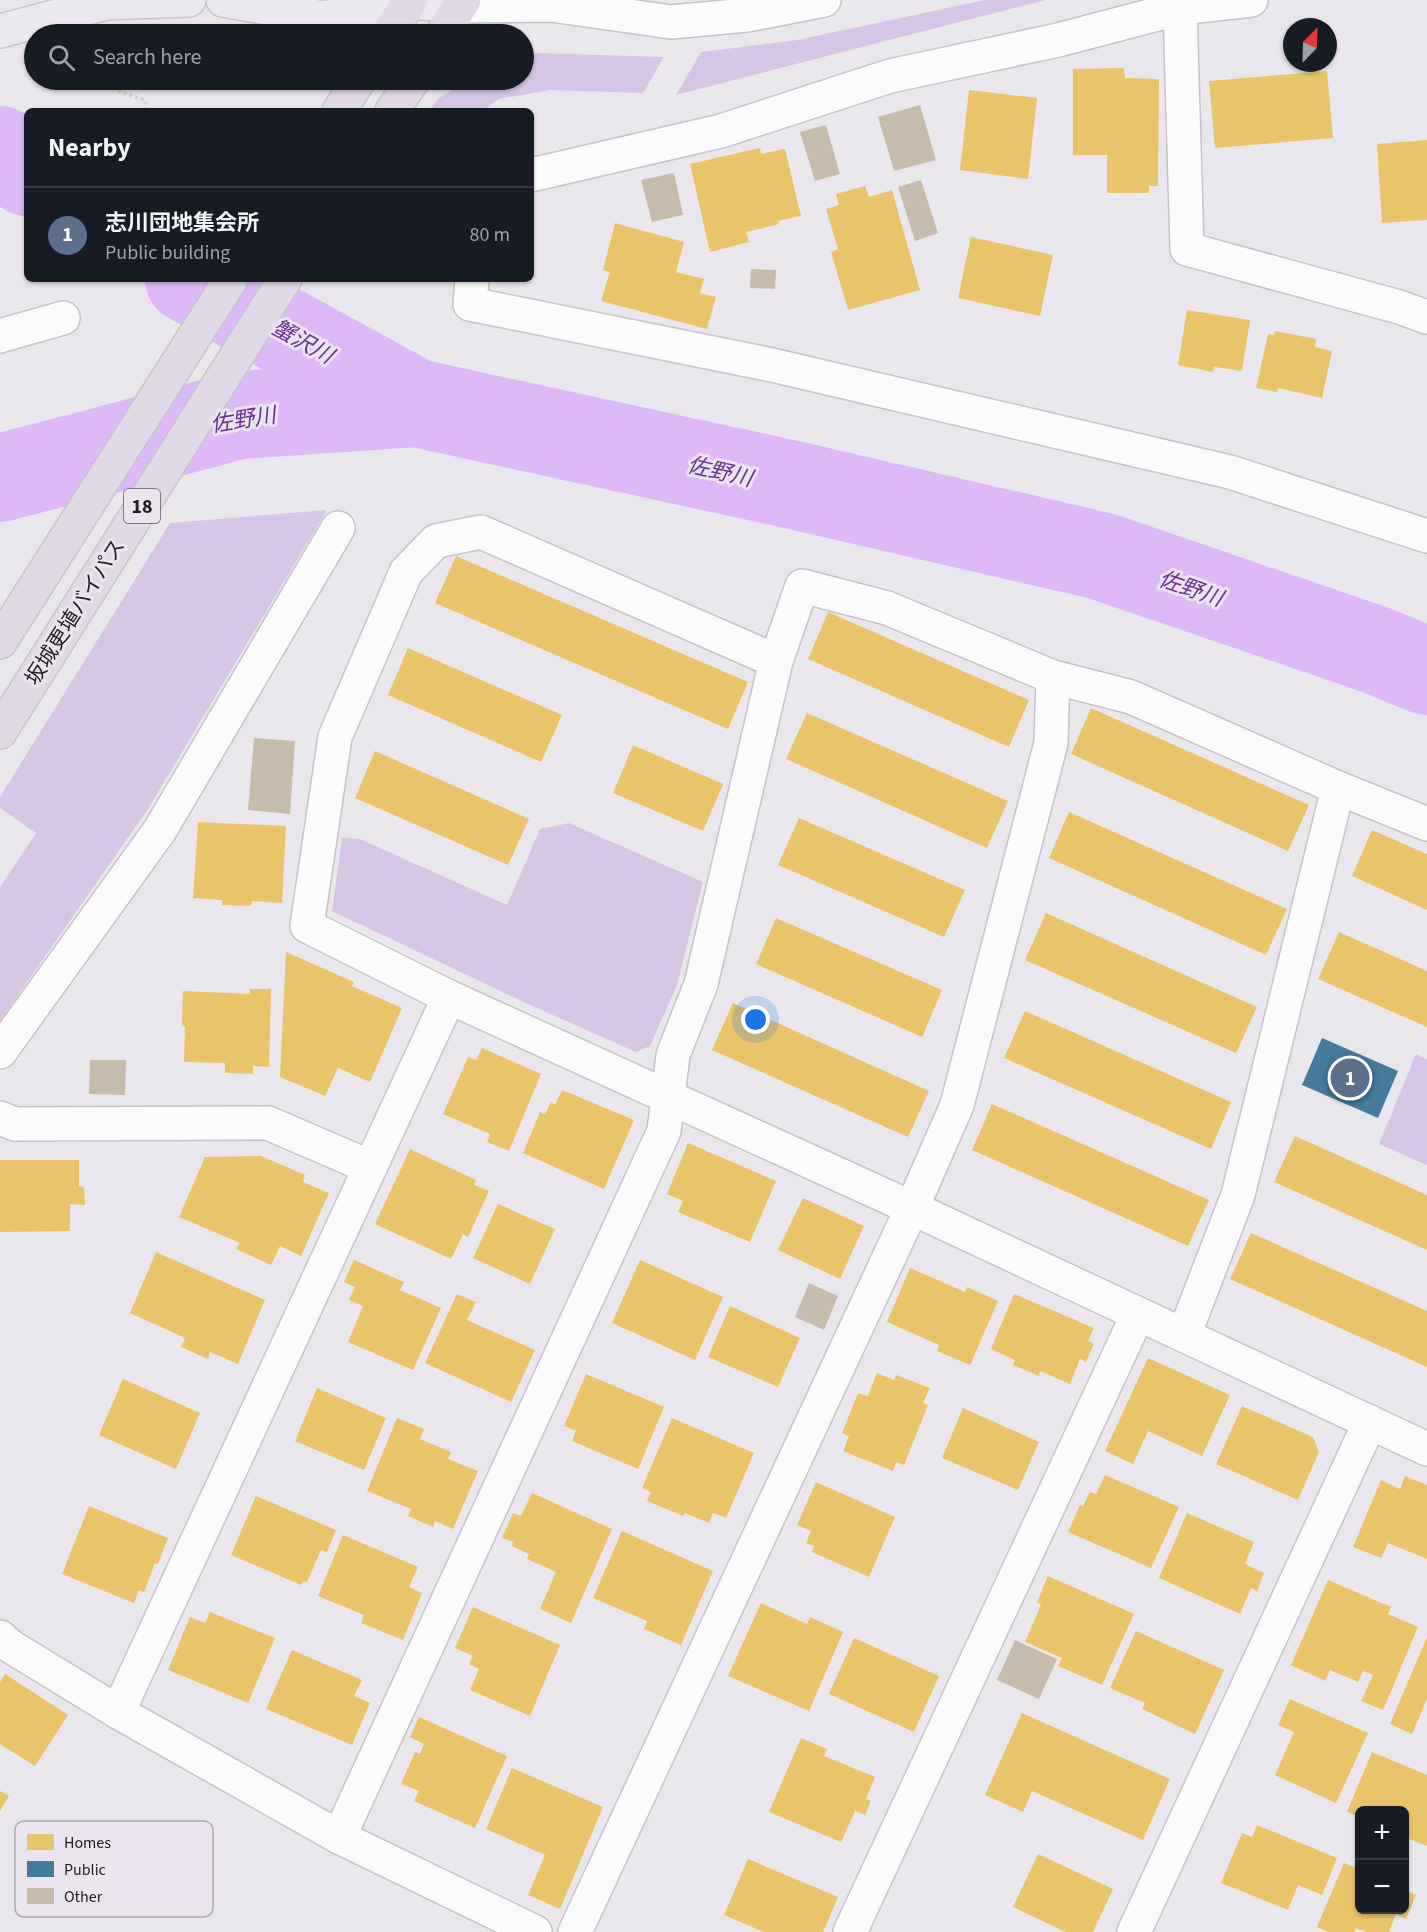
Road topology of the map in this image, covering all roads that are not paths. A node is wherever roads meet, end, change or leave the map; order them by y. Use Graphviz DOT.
graph roads {
  1 [pos="189,0"];
  2 [pos="223,0"];
  3 [pos="824,0"];
  4 [pos="1251,0"];
  5 [pos="410,1"];
  6 [pos="462,3"];
  7 [pos="1180,8"];
  8 [pos="26,24"];
  9 [pos="395,24"];
  10 [pos="448,24"];
  11 [pos="24,25"];
  12 [pos="0,31"];
  13 [pos="353,90"];
  14 [pos="406,90"];
  15 [pos="341,108"];
  16 [pos="394,108"];
  17 [pos="534,174"];
  18 [pos="229,282"];
  19 [pos="283,282"];
  20 [pos="472,282"];
  21 [pos="1427,317"];
  22 [pos="63,318"];
  23 [pos="0,336"];
  24 [pos="338,528"];
  25 [pos="1427,537"];
  26 [pos="0,642"];
  27 [pos="776,661"];
  28 [pos="1053,677"];
  29 [pos="0,732"];
  30 [pos="1338,788"];
  31 [pos="1418,811"];
  32 [pos="449,997"];
  33 [pos="0,1052"];
  34 [pos="669,1097"];
  35 [pos="0,1118"];
  36 [pos="370,1167"];
  37 [pos="912,1208"];
  38 [pos="1138,1314"];
  39 [pos="1184,1335"];
  40 [pos="1370,1422"];
  41 [pos="1427,1449"];
  42 [pos="0,1637"];
  43 [pos="118,1712"];
  44 [pos="339,1837"];
  45 [pos="535,1932"];
  46 [pos="575,1932"];
  47 [pos="850,1932"];
  48 [pos="1134,1932"];
  1 -- 8 [label="main road"];
  2 -- 5 [label="main road"];
  3 -- 6 [label="street"];
  4 -- 7 [label="street"];
  5 -- 6 [label="main road"];
  5 -- 9 [label="highway"];
  6 -- 10 [label="highway"];
  7 -- 17 [label="street"];
  7 -- 21 [label="street"];
  11 -- 12 [label="main road"];
  13 -- 15 [label="highway"];
  14 -- 16 [label="highway"];
  18 -- 26 [label="highway, 18"];
  19 -- 29 [label="highway, 坂城更埴バイパス / 18"];
  20 -- 25 [label="street"];
  22 -- 23 [label="street"];
  24 -- 33 [label="street"];
  27 -- 28 [label="street"];
  27 -- 32 [label="street"];
  27 -- 34 [label="street"];
  28 -- 30 [label="street"];
  28 -- 37 [label="street"];
  30 -- 31 [label="street"];
  30 -- 39 [label="street"];
  32 -- 34 [label="street"];
  32 -- 36 [label="street"];
  34 -- 37 [label="street"];
  34 -- 44 [label="street"];
  35 -- 36 [label="street"];
  36 -- 43 [label="street"];
  37 -- 38 [label="street"];
  37 -- 46 [label="street"];
  38 -- 39 [label="street"];
  38 -- 47 [label="street"];
  39 -- 40 [label="street"];
  40 -- 41 [label="street"];
  40 -- 48 [label="street"];
  42 -- 43 [label="street"];
  43 -- 44 [label="street"];
  44 -- 45 [label="street"];
}
